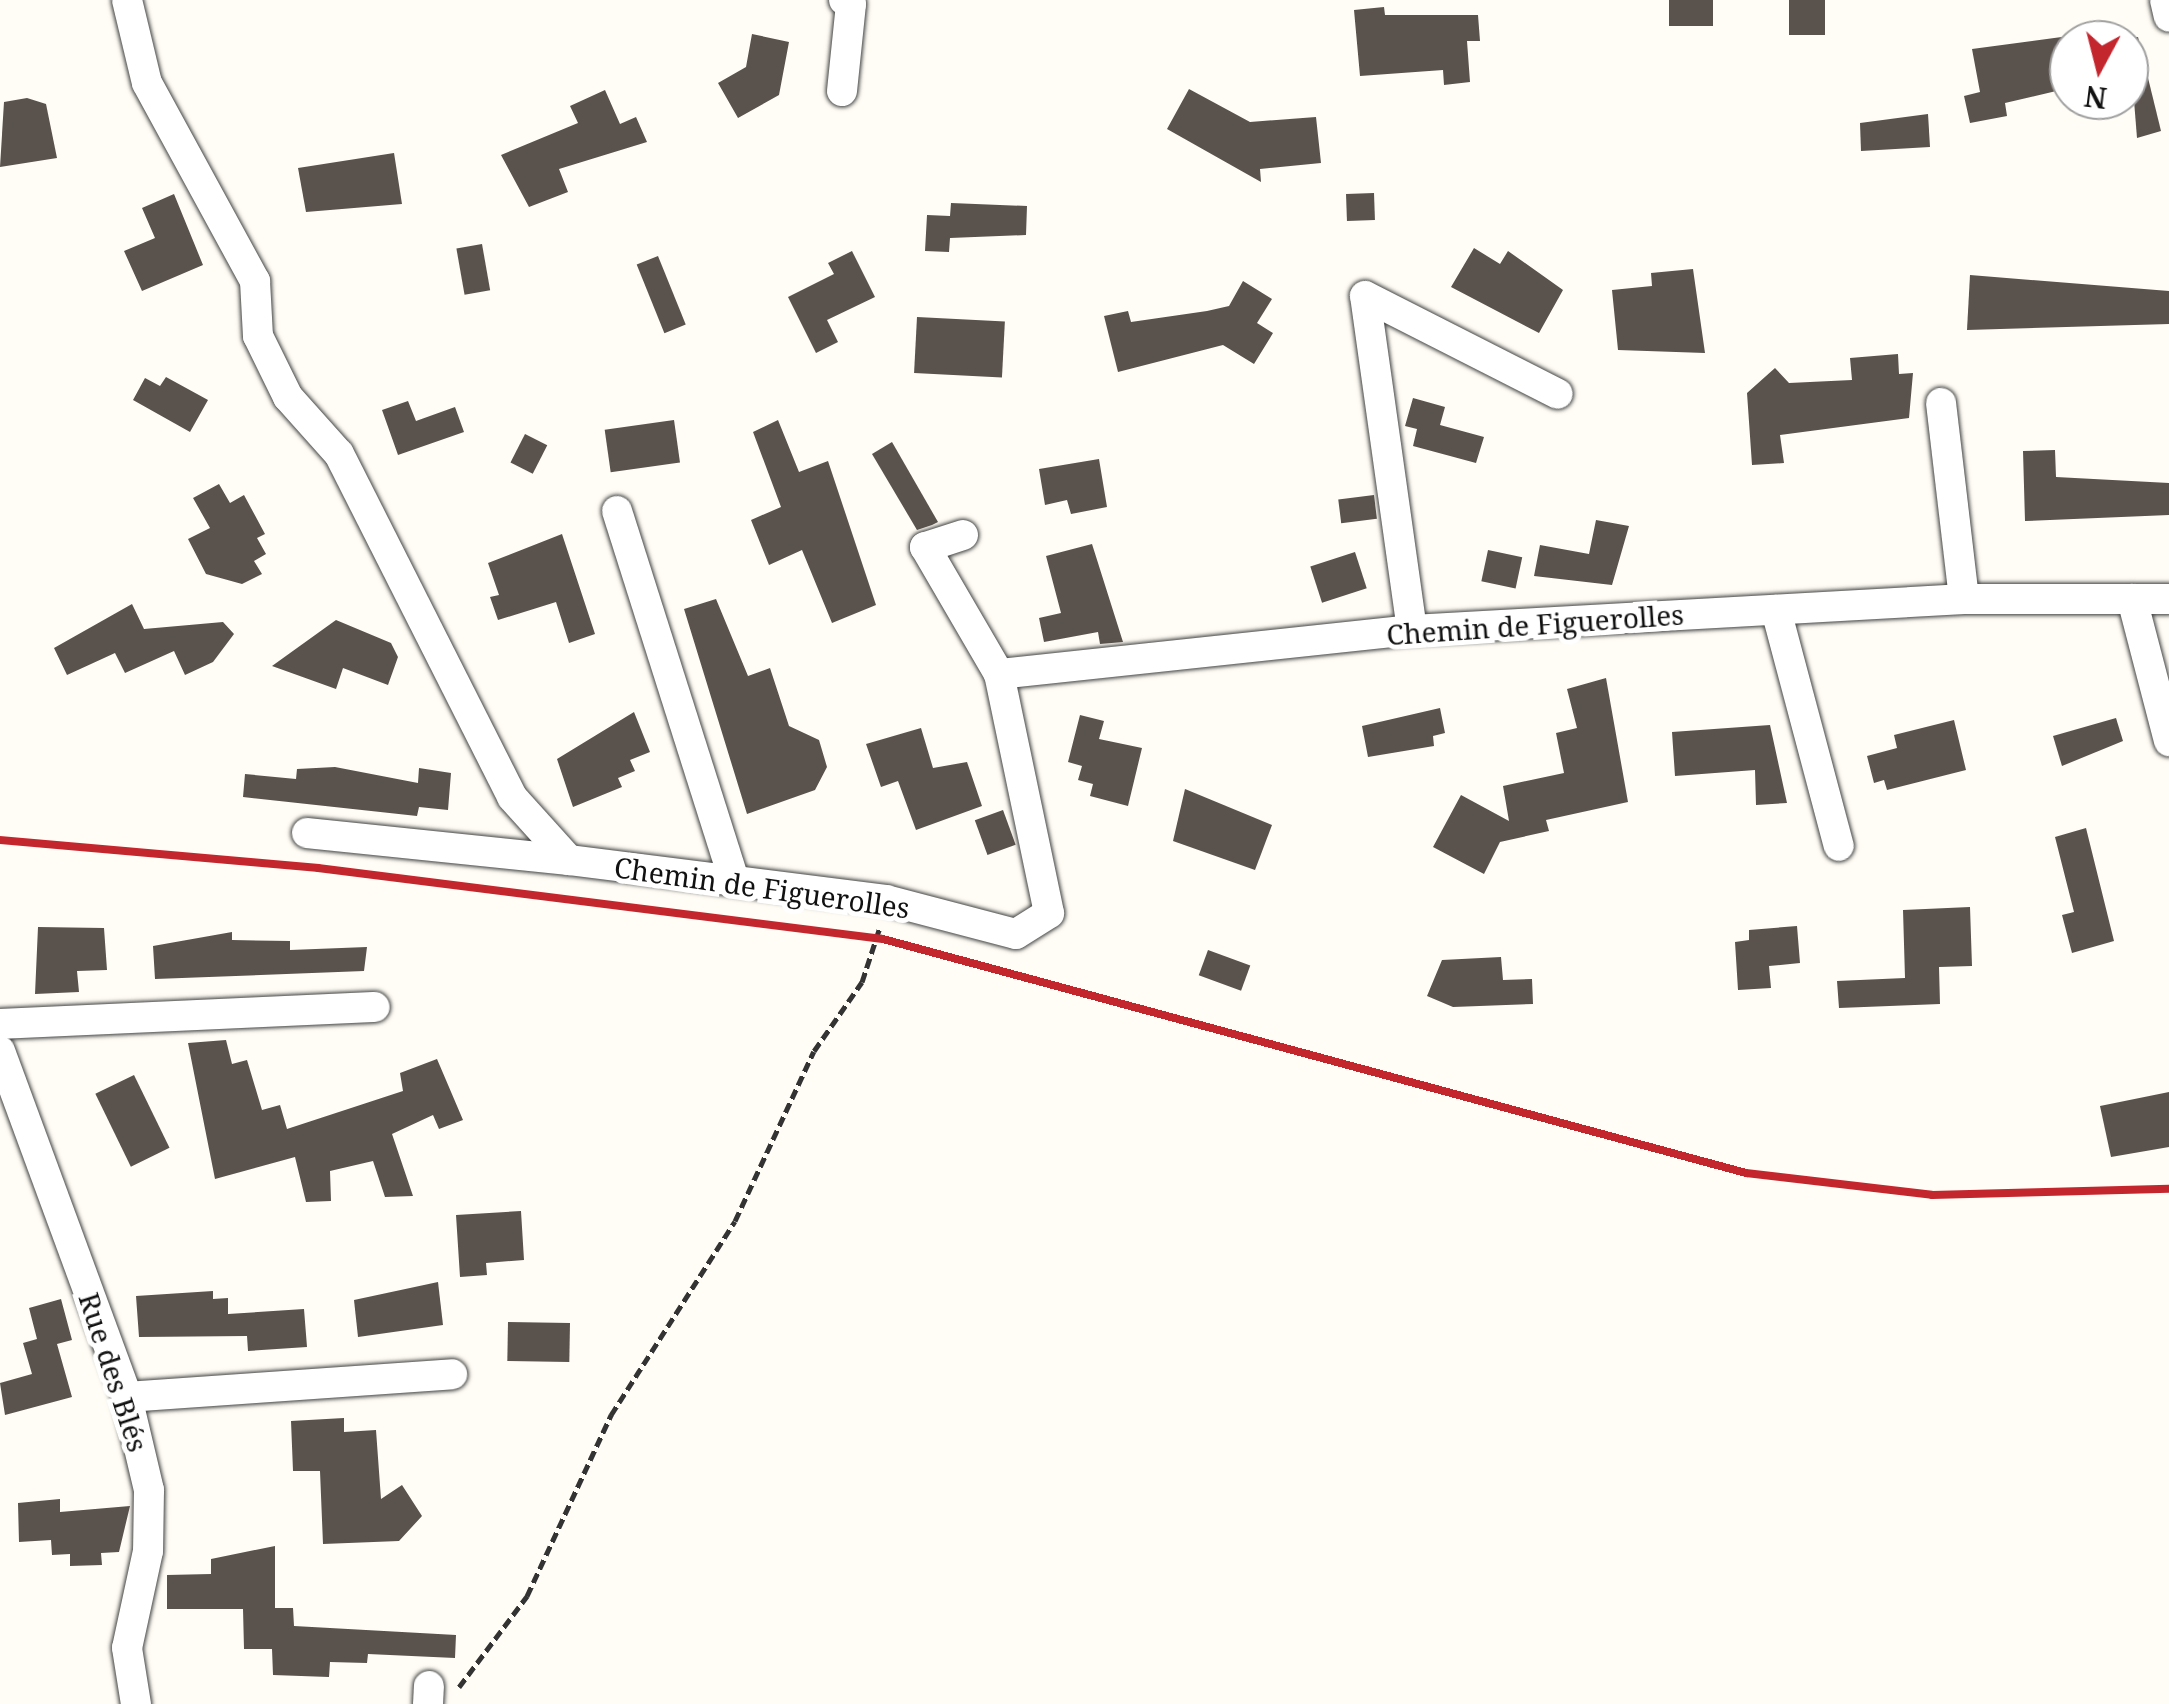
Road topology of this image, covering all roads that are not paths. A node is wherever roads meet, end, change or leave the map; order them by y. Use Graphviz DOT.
graph roads {
  1 [pos="127,0"];
  2 [pos="844,0"];
  3 [pos="2165,0"];
  4 [pos="2169,17"];
  5 [pos="842,91"];
  6 [pos="1558,394"];
  7 [pos="1941,403"];
  8 [pos="617,511"];
  9 [pos="964,535"];
  10 [pos="1964,599"];
  11 [pos="2132,600"];
  12 [pos="2169,600"];
  13 [pos="1776,610"];
  14 [pos="1412,630"];
  15 [pos="999,674"];
  16 [pos="2169,740"];
  17 [pos="306,833"];
  18 [pos="1839,846"];
  19 [pos="569,860"];
  20 [pos="734,880"];
  21 [pos="375,1007"];
  22 [pos="0,1024"];
  23 [pos="0,1051"];
  24 [pos="452,1374"];
  25 [pos="127,1397"];
  26 [pos="136,1704"];
  1 -- 19 [label="street"];
  2 -- 5 [label="street"];
  3 -- 4 [label="street"];
  6 -- 14 [label="street"];
  7 -- 10 [label="street"];
  8 -- 20 [label="street"];
  9 -- 15 [label="street"];
  10 -- 11 [label="street, Chemin de Figuerolles"];
  10 -- 13 [label="street, Chemin de Figuerolles"];
  11 -- 12 [label="street, Chemin de Figuerolles"];
  11 -- 16 [label="street"];
  13 -- 14 [label="street, Chemin de Figuerolles"];
  13 -- 18 [label="street"];
  14 -- 15 [label="street, Chemin de Figuerolles"];
  15 -- 20 [label="street, Chemin de Figuerolles"];
  17 -- 19 [label="street, Chemin de Figuerolles"];
  19 -- 20 [label="street, Chemin de Figuerolles"];
  21 -- 22 [label="street"];
  23 -- 25 [label="street, Rue des Blés"];
  24 -- 25 [label="street"];
  25 -- 26 [label="street, Rue des Blés"];
}
